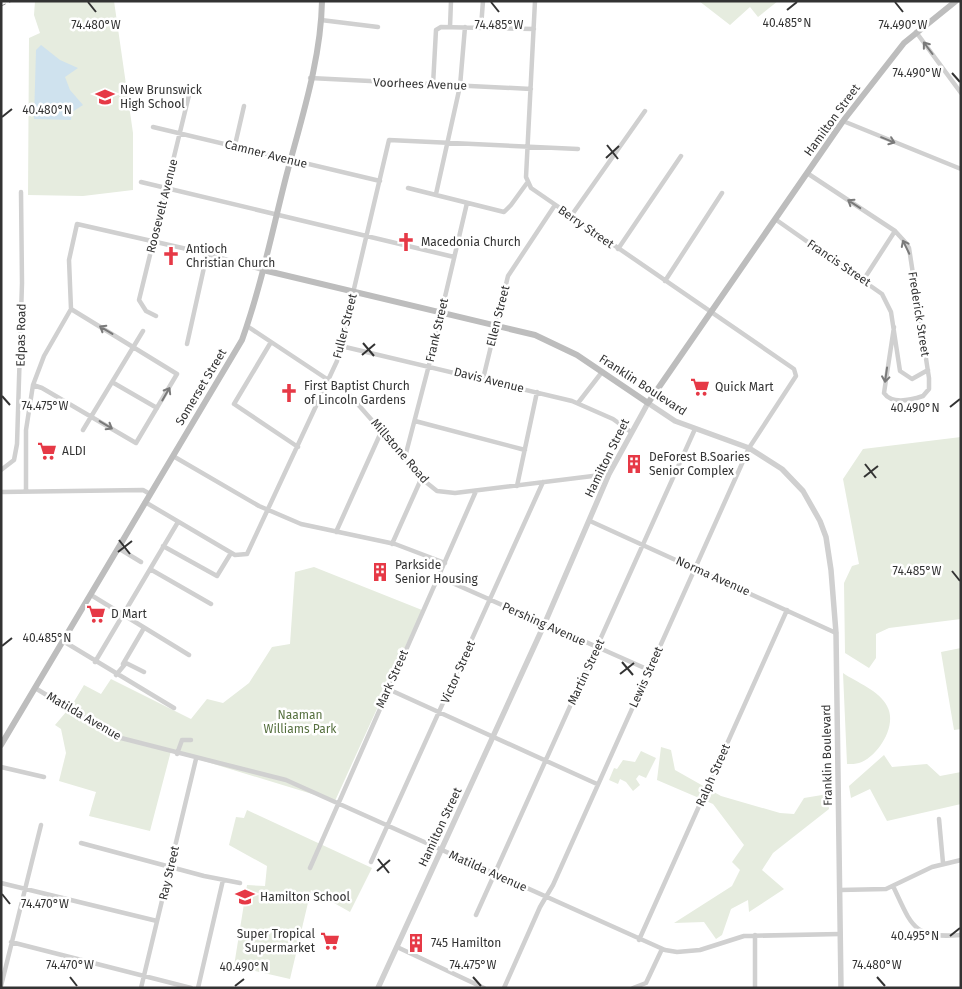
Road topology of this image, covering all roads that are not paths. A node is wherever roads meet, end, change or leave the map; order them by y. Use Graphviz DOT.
graph roads {
  1 [pos="322,1"];
  2 [pos="451,1"];
  3 [pos="483,1"];
  4 [pos="535,1"];
  5 [pos="956,1"];
  6 [pos="321,20"];
  7 [pos="450,26"];
  8 [pos="465,26"];
  9 [pos="378,27"];
  10 [pos="481,28"];
  11 [pos="534,29"];
  12 [pos="916,32"];
  13 [pos="310,78"];
  14 [pos="433,85"];
  15 [pos="460,86"];
  16 [pos="191,87"];
  17 [pos="531,89"];
  18 [pos="961,93"];
  19 [pos="244,106"];
  20 [pos="645,111"];
  21 [pos="843,121"];
  22 [pos="153,127"];
  23 [pos="180,133"];
  24 [pos="447,142"];
  25 [pos="235,145"];
  26 [pos="528,146"];
  27 [pos="578,149"];
  28 [pos="681,156"];
  29 [pos="290,160"];
  30 [pos="961,169"];
  31 [pos="806,173"];
  32 [pos="380,181"];
  33 [pos="140,182"];
  34 [pos="527,183"];
  35 [pos="166,188"];
  36 [pos="408,188"];
  37 [pos="21,192"];
  38 [pos="722,193"];
  39 [pos="436,194"];
  40 [pos="466,203"];
  41 [pos="554,205"];
  42 [pos="276,215"];
  43 [pos="571,216"];
  44 [pos="775,219"];
  45 [pos="895,231"];
  46 [pos="368,236"];
  47 [pos="153,243"];
  48 [pos="618,249"];
  49 [pos="207,254"];
  50 [pos="454,257"];
  51 [pos="263,270"];
  52 [pos="864,279"];
  53 [pos="665,281"];
  54 [pos="354,291"];
  55 [pos="71,309"];
  56 [pos="442,312"];
  57 [pos="711,312"];
  58 [pos="156,316"];
  59 [pos="496,324"];
  60 [pos="247,326"];
  61 [pos="894,327"];
  62 [pos="142,331"];
  63 [pos="271,342"];
  64 [pos="187,344"];
  65 [pos="341,346"];
  66 [pos="133,347"];
  67 [pos="429,366"];
  68 [pos="928,370"];
  69 [pos="602,372"];
  70 [pos="796,372"];
  71 [pos="483,379"];
  72 [pos="330,380"];
  73 [pos="112,382"];
  74 [pos="33,385"];
  75 [pos="537,392"];
  76 [pos="578,403"];
  77 [pos="648,403"];
  78 [pos="157,408"];
  79 [pos="91,416"];
  80 [pos="415,421"];
  81 [pos="695,429"];
  82 [pos="83,430"];
  83 [pos="382,430"];
  84 [pos="631,432"];
  85 [pos="298,447"];
  86 [pos="749,448"];
  87 [pos="525,450"];
  88 [pos="173,456"];
  89 [pos="405,457"];
  90 [pos="1,470"];
  91 [pos="609,474"];
  92 [pos="422,477"];
  93 [pos="543,482"];
  94 [pos="517,486"];
  95 [pos="26,491"];
  96 [pos="476,491"];
  97 [pos="1,492"];
  98 [pos="150,494"];
  99 [pos="145,502"];
  100 [pos="268,510"];
  101 [pos="590,521"];
  102 [pos="178,522"];
  103 [pos="336,532"];
  104 [pos="392,544"];
  105 [pos="642,545"];
  106 [pos="163,546"];
  107 [pos="118,548"];
  108 [pos="231,553"];
  109 [pos="141,562"];
  110 [pos="445,563"];
  111 [pos="694,568"];
  112 [pos="150,569"];
  113 [pos="439,577"];
  114 [pos="90,595"];
  115 [pos="491,600"];
  116 [pos="211,604"];
  117 [pos="787,610"];
  118 [pos="123,615"];
  119 [pos="544,625"];
  120 [pos="144,628"];
  121 [pos="836,633"];
  122 [pos="63,642"];
  123 [pos="597,648"];
  124 [pos="189,655"];
  125 [pos="95,662"];
  126 [pos="123,664"];
  127 [pos="649,670"];
  128 [pos="144,672"];
  129 [pos="116,675"];
  130 [pos="35,688"];
  131 [pos="388,689"];
  132 [pos="174,708"];
  133 [pos="440,713"];
  134 [pos="493,737"];
  135 [pos="191,740"];
  136 [pos="1,745"];
  137 [pos="177,754"];
  138 [pos="196,759"];
  139 [pos="546,760"];
  140 [pos="1,767"];
  141 [pos="44,777"];
  142 [pos="596,784"];
  143 [pos="337,803"];
  144 [pos="939,819"];
  145 [pos="41,824"];
  146 [pos="388,826"];
  147 [pos="81,843"];
  148 [pos="441,850"];
  149 [pos="961,860"];
  150 [pos="371,862"];
  151 [pos="943,863"];
  152 [pos="170,868"];
  153 [pos="310,868"];
  154 [pos="494,874"];
  155 [pos="223,880"];
  156 [pos="1,882"];
  157 [pos="240,883"];
  158 [pos="893,886"];
  159 [pos="24,888"];
  160 [pos="840,890"];
  161 [pos="546,897"];
  162 [pos="476,915"];
  163 [pos="157,921"];
  164 [pos="840,934"];
  165 [pos="755,935"];
  166 [pos="961,935"];
  167 [pos="639,940"];
  168 [pos="11,942"];
  169 [pos="397,947"];
  170 [pos="662,948"];
  171 [pos="144,975"];
  172 [pos="1,986"];
  173 [pos="646,986"];
  174 [pos="141,988"];
  175 [pos="191,988"];
  176 [pos="198,988"];
  177 [pos="378,988"];
  178 [pos="484,988"];
  179 [pos="504,988"];
  180 [pos="633,988"];
  181 [pos="755,988"];
  182 [pos="841,988"];
  1 -- 6 [label="main road, Somerset Street"];
  2 -- 7 [label="street"];
  3 -- 10 [label="street"];
  4 -- 11 [label="street"];
  5 -- 12 [label="main road, Hamilton Street"];
  6 -- 9 [label="street"];
  6 -- 13 [label="main road, Somerset Street"];
  7 -- 8 [label="street"];
  7 -- 14 [label="street"];
  8 -- 10 [label="street"];
  8 -- 15 [label="street"];
  10 -- 11 [label="street"];
  11 -- 17 [label="street"];
  18 -- 12 [label="street, one-way"];
  12 -- 21 [label="main road, Hamilton Street"];
  13 -- 14 [label="street, Voorhees Avenue"];
  13 -- 29 [label="main road, Somerset Street"];
  14 -- 15 [label="street, Voorhees Avenue"];
  15 -- 17 [label="street, Voorhees Avenue"];
  15 -- 24 [label="street"];
  16 -- 23 [label="street, Roosevelt Avenue"];
  17 -- 26 [label="street"];
  19 -- 25 [label="street"];
  20 -- 43 [label="street"];
  21 -- 30 [label="street, one-way"];
  21 -- 31 [label="main road, Hamilton Street"];
  22 -- 23 [label="street, Camner Avenue"];
  23 -- 25 [label="street, Camner Avenue"];
  23 -- 35 [label="street, Roosevelt Avenue"];
  24 -- 26 [label="street"];
  24 -- 32 [label="street, Fuller Street"];
  24 -- 39 [label="street"];
  25 -- 29 [label="street, Camner Avenue"];
  26 -- 27 [label="street"];
  26 -- 34 [label="street"];
  28 -- 48 [label="street"];
  29 -- 32 [label="street, Camner Avenue"];
  29 -- 42 [label="main road, Somerset Street"];
  31 -- 44 [label="main road, Hamilton Street"];
  45 -- 31 [label="street, Frederick Street, one-way"];
  32 -- 46 [label="street, Fuller Street"];
  33 -- 35 [label="street"];
  34 -- 40 [label="street"];
  34 -- 41 [label="street, Berry Street"];
  35 -- 42 [label="street"];
  35 -- 47 [label="street, Roosevelt Avenue"];
  36 -- 39 [label="street"];
  37 -- 90 [label="street, Edpas Road"];
  38 -- 53 [label="street"];
  39 -- 40 [label="street"];
  40 -- 50 [label="street, Frank Street"];
  41 -- 43 [label="street, Berry Street"];
  41 -- 59 [label="street, Ellen Street"];
  42 -- 46 [label="street"];
  42 -- 51 [label="main road, Somerset Street"];
  43 -- 48 [label="street, Berry Street"];
  44 -- 52 [label="street, Francis Street"];
  44 -- 57 [label="main road, Hamilton Street"];
  45 -- 52 [label="street"];
  68 -- 45 [label="street, Frederick Street, one-way"];
  46 -- 50 [label="street"];
  46 -- 54 [label="street, Fuller Street"];
  47 -- 49 [label="street"];
  47 -- 55 [label="street"];
  47 -- 58 [label="street, Roosevelt Avenue"];
  48 -- 53 [label="street, Berry Street"];
  49 -- 51 [label="street"];
  49 -- 64 [label="street"];
  50 -- 56 [label="street, Frank Street"];
  51 -- 54 [label="main road, Franklin Boulevard"];
  51 -- 60 [label="main road, Somerset Street"];
  52 -- 61 [label="street, Francis Street"];
  53 -- 57 [label="street, Berry Street"];
  54 -- 56 [label="main road, Franklin Boulevard"];
  54 -- 65 [label="street, Fuller Street"];
  66 -- 55 [label="street, one-way"];
  55 -- 74 [label="street"];
  56 -- 59 [label="main road, Franklin Boulevard"];
  56 -- 67 [label="street, Frank Street"];
  57 -- 70 [label="street, Berry Street"];
  57 -- 77 [label="main road, Hamilton Street"];
  59 -- 69 [label="main road, Franklin Boulevard"];
  59 -- 71 [label="street, Ellen Street"];
  60 -- 63 [label="street, Millstone Road"];
  60 -- 88 [label="main road, Somerset Street"];
  61 -- 68 [label="street, Francis Street"];
  61 -- 68 [label="street, Frederick Street, one-way"];
  62 -- 66 [label="street"];
  63 -- 72 [label="street, Millstone Road"];
  63 -- 85 [label="street"];
  65 -- 67 [label="street, Davis Avenue"];
  65 -- 72 [label="street, Fuller Street"];
  66 -- 73 [label="street"];
  78 -- 66 [label="street, one-way"];
  67 -- 71 [label="street, Davis Avenue"];
  67 -- 80 [label="street, Frank Street"];
  69 -- 76 [label="street"];
  69 -- 77 [label="main road, Franklin Boulevard"];
  70 -- 86 [label="street, Lewis Street"];
  71 -- 75 [label="street, Davis Avenue"];
  72 -- 83 [label="street, Millstone Road"];
  72 -- 85 [label="street, Fuller Street"];
  73 -- 78 [label="street"];
  73 -- 79 [label="street"];
  74 -- 79 [label="street"];
  74 -- 95 [label="street"];
  75 -- 76 [label="street, Davis Avenue"];
  75 -- 87 [label="street"];
  76 -- 84 [label="street, Davis Avenue"];
  77 -- 81 [label="street, Franklin Boulevard"];
  77 -- 84 [label="street, Hamilton Street"];
  79 -- 78 [label="street, one-way"];
  79 -- 82 [label="street"];
  80 -- 87 [label="street"];
  80 -- 89 [label="street, Frank Street"];
  81 -- 86 [label="street, Franklin Boulevard"];
  81 -- 105 [label="street, Martin Street"];
  83 -- 89 [label="street, Millstone Road"];
  83 -- 103 [label="street"];
  84 -- 91 [label="street, Hamilton Street"];
  85 -- 100 [label="street, Fuller Street"];
  86 -- 111 [label="street, Lewis Street"];
  86 -- 121 [label="street, Franklin Boulevard"];
  87 -- 94 [label="street"];
  88 -- 98 [label="main road, Somerset Street"];
  88 -- 100 [label="street"];
  89 -- 92 [label="street, Millstone Road"];
  91 -- 93 [label="street, Millstone Road"];
  91 -- 101 [label="street, Hamilton Street"];
  92 -- 96 [label="street, Millstone Road"];
  92 -- 104 [label="street"];
  93 -- 94 [label="street, Millstone Road"];
  93 -- 115 [label="street, Victor Street"];
  94 -- 96 [label="street, Millstone Road"];
  95 -- 97 [label="street"];
  95 -- 98 [label="street"];
  96 -- 110 [label="street, Mark Street"];
  98 -- 99 [label="main road, Somerset Street"];
  99 -- 102 [label="street"];
  99 -- 107 [label="main road, Somerset Street"];
  100 -- 103 [label="street"];
  100 -- 108 [label="street, Fuller Street"];
  101 -- 105 [label="street, Norma Avenue"];
  101 -- 119 [label="street, Hamilton Street"];
  102 -- 106 [label="street"];
  102 -- 108 [label="street"];
  103 -- 104 [label="street"];
  104 -- 110 [label="street"];
  105 -- 111 [label="street, Norma Avenue"];
  105 -- 123 [label="street, Martin Street"];
  106 -- 108 [label="street"];
  106 -- 112 [label="street"];
  107 -- 109 [label="street"];
  107 -- 114 [label="main road, Somerset Street"];
  110 -- 113 [label="street, Mark Street"];
  111 -- 117 [label="street, Norma Avenue"];
  111 -- 127 [label="street, Lewis Street"];
  112 -- 116 [label="street"];
  112 -- 118 [label="street"];
  113 -- 115 [label="street, Pershing Avenue"];
  113 -- 131 [label="street, Mark Street"];
  114 -- 118 [label="street"];
  114 -- 122 [label="main road, Somerset Street"];
  115 -- 119 [label="street, Pershing Avenue"];
  115 -- 133 [label="street, Victor Street"];
  117 -- 121 [label="street, Norma Avenue"];
  117 -- 167 [label="street, Ralph Street"];
  118 -- 120 [label="street"];
  118 -- 125 [label="street"];
  119 -- 123 [label="street, Pershing Avenue"];
  119 -- 134 [label="street, Hamilton Street"];
  120 -- 124 [label="street"];
  120 -- 126 [label="street"];
  121 -- 160 [label="street, Franklin Boulevard"];
  122 -- 125 [label="street"];
  122 -- 130 [label="main road, Somerset Street"];
  123 -- 127 [label="street, Pershing Avenue"];
  123 -- 139 [label="street, Martin Street"];
  125 -- 129 [label="street"];
  126 -- 128 [label="street"];
  126 -- 129 [label="street"];
  127 -- 142 [label="street, Lewis Street"];
  129 -- 132 [label="street"];
  130 -- 136 [label="main road, Somerset Street"];
  130 -- 137 [label="street, Matilda Avenue"];
  131 -- 133 [label="street"];
  131 -- 143 [label="street, Mark Street"];
  133 -- 134 [label="street"];
  133 -- 146 [label="street, Victor Street"];
  134 -- 139 [label="street"];
  134 -- 148 [label="street, Hamilton Street"];
  135 -- 137 [label="street"];
  137 -- 138 [label="street, Matilda Avenue"];
  138 -- 143 [label="street, Matilda Avenue"];
  138 -- 152 [label="street, Ray Street"];
  139 -- 142 [label="street"];
  139 -- 154 [label="street, Martin Street"];
  140 -- 141 [label="street"];
  142 -- 161 [label="street, Lewis Street"];
  143 -- 146 [label="street, Matilda Avenue"];
  143 -- 153 [label="street, Mark Street"];
  144 -- 151 [label="street"];
  145 -- 159 [label="street"];
  146 -- 148 [label="street, Matilda Avenue"];
  146 -- 150 [label="street, Victor Street"];
  147 -- 152 [label="street"];
  148 -- 154 [label="street, Matilda Avenue"];
  148 -- 169 [label="street, Hamilton Street"];
  149 -- 151 [label="street"];
  151 -- 158 [label="street"];
  152 -- 155 [label="street"];
  152 -- 163 [label="street, Ray Street"];
  154 -- 161 [label="street, Matilda Avenue"];
  154 -- 162 [label="street, Martin Street"];
  155 -- 157 [label="street"];
  155 -- 176 [label="street"];
  156 -- 159 [label="street"];
  158 -- 160 [label="street"];
  158 -- 166 [label="street"];
  159 -- 163 [label="street"];
  159 -- 168 [label="street"];
  160 -- 164 [label="street, Franklin Boulevard"];
  161 -- 167 [label="street, Matilda Avenue"];
  161 -- 179 [label="street, Lewis Street"];
  163 -- 171 [label="street, Ray Street"];
  164 -- 165 [label="street, Matilda Avenue"];
  164 -- 182 [label="street, Franklin Boulevard"];
  165 -- 170 [label="street, Matilda Avenue"];
  165 -- 181 [label="street"];
  167 -- 170 [label="street, Matilda Avenue"];
  168 -- 171 [label="street"];
  168 -- 172 [label="street"];
  169 -- 177 [label="street, Hamilton Street"];
  169 -- 178 [label="street"];
  170 -- 173 [label="street"];
  171 -- 174 [label="street, Ray Street"];
  171 -- 175 [label="street"];
  173 -- 180 [label="street"];
}
